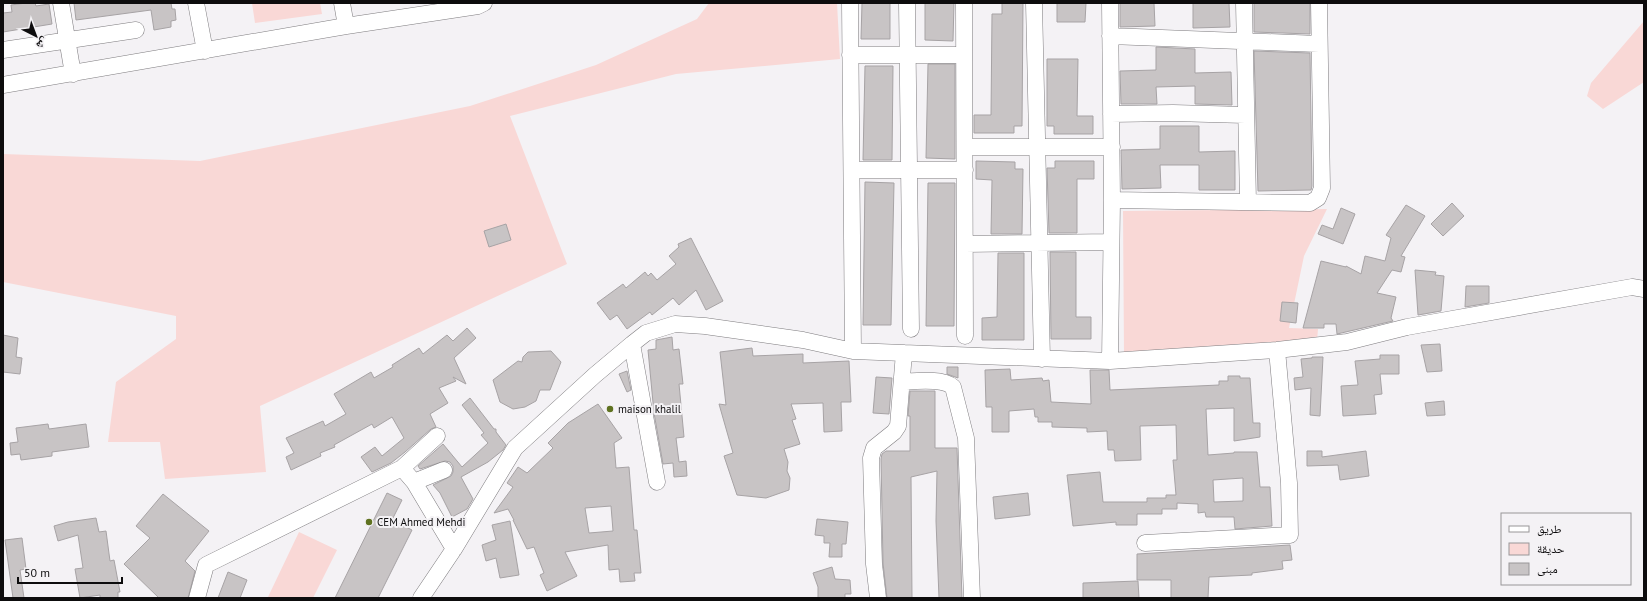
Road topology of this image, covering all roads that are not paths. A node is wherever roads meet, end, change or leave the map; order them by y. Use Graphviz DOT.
graph roads {
  1 [pos="61,3"];
  2 [pos="196,3"];
  3 [pos="342,3"];
  4 [pos="484,3"];
  5 [pos="850,3"];
  6 [pos="907,3"];
  7 [pos="964,3"];
  8 [pos="1034,3"];
  9 [pos="1110,3"];
  10 [pos="1244,3"];
  11 [pos="1319,3"];
  12 [pos="346,26"];
  13 [pos="136,30"];
  14 [pos="1110,36"];
  15 [pos="67,40"];
  16 [pos="1245,41"];
  17 [pos="1319,44"];
  18 [pos="3,50"];
  19 [pos="205,51"];
  20 [pos="850,55"];
  21 [pos="908,55"];
  22 [pos="964,55"];
  23 [pos="73,74"];
  24 [pos="3,85"];
  25 [pos="1111,114"];
  26 [pos="1245,115"];
  27 [pos="965,147"];
  28 [pos="1038,147"];
  29 [pos="1112,147"];
  30 [pos="852,170"];
  31 [pos="965,170"];
  32 [pos="909,171"];
  33 [pos="1112,200"];
  34 [pos="1248,202"];
  35 [pos="1112,242"];
  36 [pos="1040,243"];
  37 [pos="965,244"];
  38 [pos="1644,289"];
  39 [pos="911,329"];
  40 [pos="965,336"];
  41 [pos="632,344"];
  42 [pos="1277,350"];
  43 [pos="853,351"];
  44 [pos="904,353"];
  45 [pos="1042,359"];
  46 [pos="1110,361"];
  47 [pos="903,382"];
  48 [pos="437,436"];
  49 [pos="402,468"];
  50 [pos="444,470"];
  51 [pos="414,482"];
  52 [pos="657,482"];
  53 [pos="1145,543"];
  54 [pos="454,549"];
  55 [pos="197,598"];
  56 [pos="421,598"];
  57 [pos="878,598"];
  58 [pos="972,598"];
  1 -- 15 [label="street"];
  2 -- 19 [label="street"];
  3 -- 12 [label="street"];
  4 -- 12 [label="street"];
  5 -- 20 [label="street"];
  6 -- 21 [label="street"];
  7 -- 22 [label="street"];
  8 -- 28 [label="street"];
  9 -- 14 [label="street"];
  10 -- 16 [label="street"];
  11 -- 17 [label="street"];
  12 -- 19 [label="street"];
  13 -- 15 [label="street"];
  14 -- 16 [label="street"];
  14 -- 25 [label="street"];
  15 -- 18 [label="street"];
  15 -- 23 [label="street"];
  16 -- 17 [label="street"];
  16 -- 26 [label="street"];
  17 -- 34 [label="street"];
  19 -- 23 [label="street"];
  20 -- 21 [label="street"];
  20 -- 30 [label="street"];
  21 -- 22 [label="street"];
  21 -- 32 [label="street"];
  22 -- 27 [label="street"];
  23 -- 24 [label="street"];
  25 -- 26 [label="street"];
  25 -- 29 [label="street"];
  26 -- 34 [label="street"];
  27 -- 28 [label="street"];
  27 -- 31 [label="street"];
  28 -- 29 [label="street"];
  28 -- 36 [label="street"];
  29 -- 33 [label="street"];
  30 -- 32 [label="street"];
  30 -- 43 [label="street"];
  31 -- 32 [label="street"];
  31 -- 37 [label="street"];
  32 -- 39 [label="street"];
  33 -- 34 [label="street"];
  33 -- 35 [label="street"];
  35 -- 36 [label="street"];
  35 -- 46 [label="street"];
  36 -- 37 [label="street"];
  36 -- 45 [label="street"];
  37 -- 40 [label="street"];
  38 -- 42 [label="street"];
  41 -- 43 [label="street"];
  41 -- 52 [label="street"];
  41 -- 54 [label="street"];
  42 -- 46 [label="street"];
  42 -- 53 [label="street"];
  43 -- 44 [label="street"];
  44 -- 45 [label="street"];
  44 -- 47 [label="street"];
  45 -- 46 [label="street"];
  47 -- 57 [label="street"];
  47 -- 58 [label="street"];
  48 -- 49 [label="street"];
  49 -- 51 [label="street"];
  49 -- 55 [label="street"];
  50 -- 51 [label="street"];
  51 -- 54 [label="street"];
  54 -- 56 [label="street"];
}
